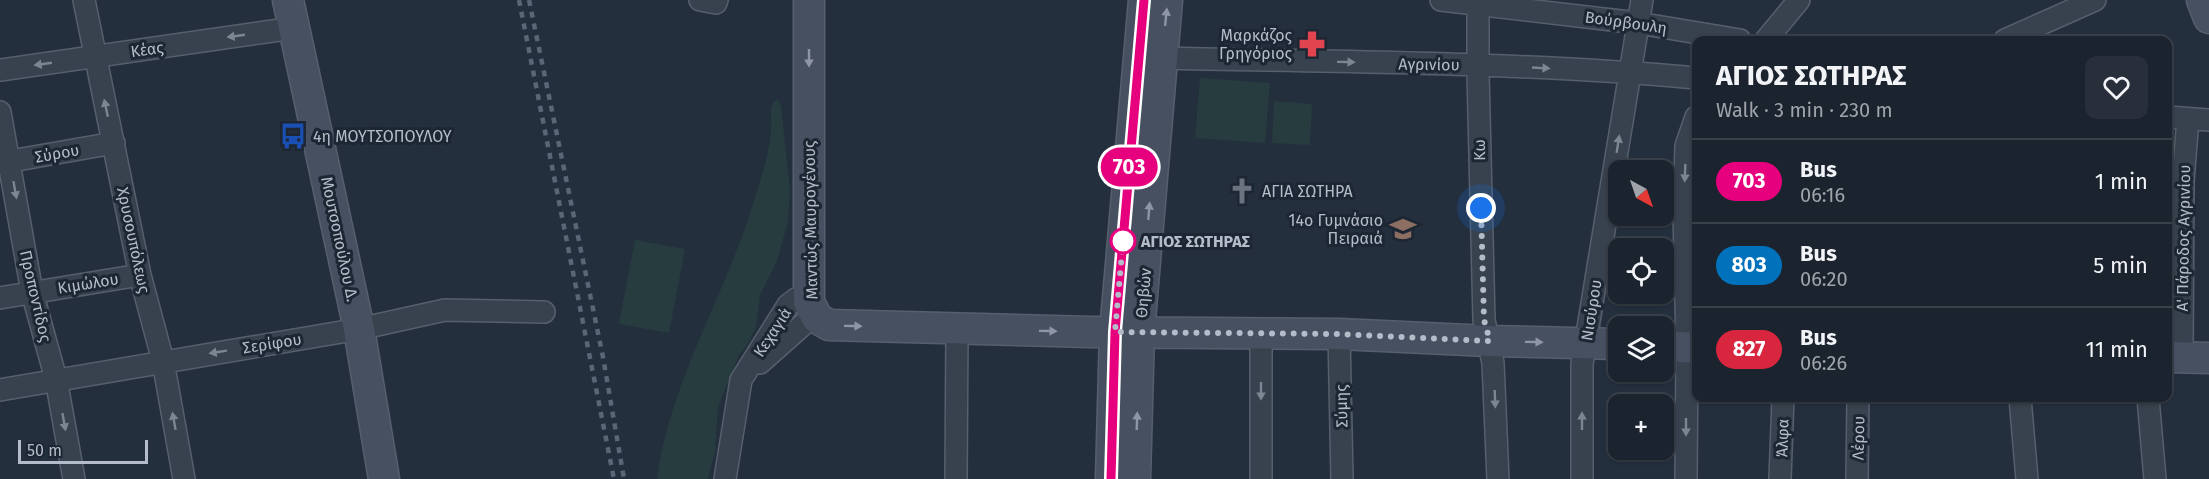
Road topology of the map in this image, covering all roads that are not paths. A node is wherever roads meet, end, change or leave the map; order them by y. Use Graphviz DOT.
graph roads {
  1 [pos="84,0"];
  2 [pos="809,0"];
  3 [pos="1144,0"];
  4 [pos="1167,0"];
  5 [pos="1441,0"];
  6 [pos="1641,0"];
  7 [pos="1799,0"];
  8 [pos="2095,0"];
  9 [pos="1478,2"];
  10 [pos="291,14"];
  11 [pos="1638,23"];
  12 [pos="1716,36"];
  13 [pos="1769,36"];
  14 [pos="2014,36"];
  15 [pos="95,56"];
  16 [pos="1162,58"];
  17 [pos="1478,65"];
  18 [pos="0,70"];
  19 [pos="1630,72"];
  20 [pos="1692,78"];
  21 [pos="0,112"];
  22 [pos="2177,118"];
  23 [pos="2209,120"];
  24 [pos="1692,129"];
  25 [pos="114,143"];
  26 [pos="5,162"];
  27 [pos="140,275"];
  28 [pos="32,292"];
  29 [pos="0,298"];
  30 [pos="812,304"];
  31 [pos="544,312"];
  32 [pos="359,329"];
  33 [pos="957,329"];
  34 [pos="1127,332"];
  35 [pos="1261,332"];
  36 [pos="1339,334"];
  37 [pos="1490,341"];
  38 [pos="1586,343"];
  39 [pos="1608,344"];
  40 [pos="1682,347"];
  41 [pos="2186,358"];
  42 [pos="163,361"];
  43 [pos="56,379"];
  44 [pos="0,390"];
  45 [pos="1783,402"];
  46 [pos="1858,402"];
  47 [pos="2020,402"];
  48 [pos="2148,402"];
  49 [pos="74,479"];
  50 [pos="184,479"];
  51 [pos="384,479"];
  52 [pos="725,479"];
  53 [pos="956,479"];
  54 [pos="1112,479"];
  55 [pos="1135,479"];
  56 [pos="1261,479"];
  57 [pos="1342,479"];
  58 [pos="1498,479"];
  59 [pos="1582,479"];
  60 [pos="1686,479"];
  61 [pos="1780,479"];
  62 [pos="1857,479"];
  63 [pos="2027,479"];
  64 [pos="2155,479"];
  1 -- 15 [label="street, Χρυσουπόλεως"];
  2 -- 30 [label="street, Μαντώς Μαυρογένους, one-way"];
  3 -- 34 [label="street, Θηβών"];
  16 -- 4 [label="street, Θηβών, one-way"];
  5 -- 9 [label="street, Βούρβουλη"];
  6 -- 11 [label="street, Νισύρου"];
  7 -- 13 [label="street"];
  8 -- 14 [label="street"];
  9 -- 11 [label="street, Βούρβουλη"];
  9 -- 17 [label="street, Κω"];
  10 -- 15 [label="street, Κέας, one-way"];
  10 -- 32 [label="street, Μουτσοπούλου Δ."];
  11 -- 12 [label="street, Βούρβουλη"];
  11 -- 19 [label="street, Νισύρου"];
  15 -- 18 [label="street, Κέας, one-way"];
  25 -- 15 [label="street, Χρυσουπόλεως, one-way"];
  16 -- 17 [label="street, Αγρινίου, one-way"];
  34 -- 16 [label="street, Θηβών, one-way"];
  17 -- 19 [label="street, Αγρινίου, one-way"];
  17 -- 37 [label="street, Κω"];
  19 -- 20 [label="street, Αγρινίου"];
  38 -- 19 [label="street, Νισύρου, one-way"];
  21 -- 26 [label="street, Προποντίδος"];
  22 -- 23 [label="street"];
  22 -- 41 [label="street, Α' Πάροδος Αγρινίου"];
  24 -- 40 [label="street, one-way"];
  25 -- 26 [label="street, Σύρου"];
  25 -- 27 [label="street, Χρυσουπόλεως"];
  26 -- 28 [label="street, Προποντίδος, one-way"];
  27 -- 28 [label="street, Κιμώλου"];
  27 -- 42 [label="street, Χρυσουπόλεως"];
  28 -- 29 [label="street, Κιμώλου"];
  28 -- 43 [label="street, Προποντίδος"];
  30 -- 33 [label="street, Μαντώς Μαυρογένους, one-way"];
  30 -- 52 [label="street, Κεχαγιά"];
  31 -- 32 [label="street, Σερίφου"];
  32 -- 42 [label="street, Σερίφου, one-way"];
  32 -- 51 [label="street, Μουτσοπούλου Δ."];
  33 -- 34 [label="street, Μαντώς Μαυρογένους, one-way"];
  33 -- 53 [label="street"];
  34 -- 35 [label="street, Μαντώς Μαυρογένους"];
  34 -- 54 [label="street, Θηβών"];
  55 -- 34 [label="street, Θηβών, one-way"];
  35 -- 36 [label="street, Μαντώς Μαυρογένους"];
  35 -- 56 [label="street, one-way"];
  36 -- 37 [label="street, Μαντώς Μαυρογένους"];
  36 -- 57 [label="street, Σύμης"];
  37 -- 38 [label="street, Μαντώς Μαυρογένους, one-way"];
  37 -- 58 [label="street, Κω, one-way"];
  38 -- 39 [label="street, Μαντώς Μαυρογένους"];
  59 -- 38 [label="street, Νισύρου, one-way"];
  40 -- 60 [label="street, one-way"];
  42 -- 43 [label="street, Σερίφου"];
  50 -- 42 [label="street, Χρυσουπόλεως, one-way"];
  43 -- 44 [label="street, Σερίφου"];
  43 -- 49 [label="street, Προποντίδος, one-way"];
  45 -- 61 [label="street, Άλφα"];
  46 -- 62 [label="street, Λέρου"];
  47 -- 63 [label="street"];
  48 -- 64 [label="street"];
}
